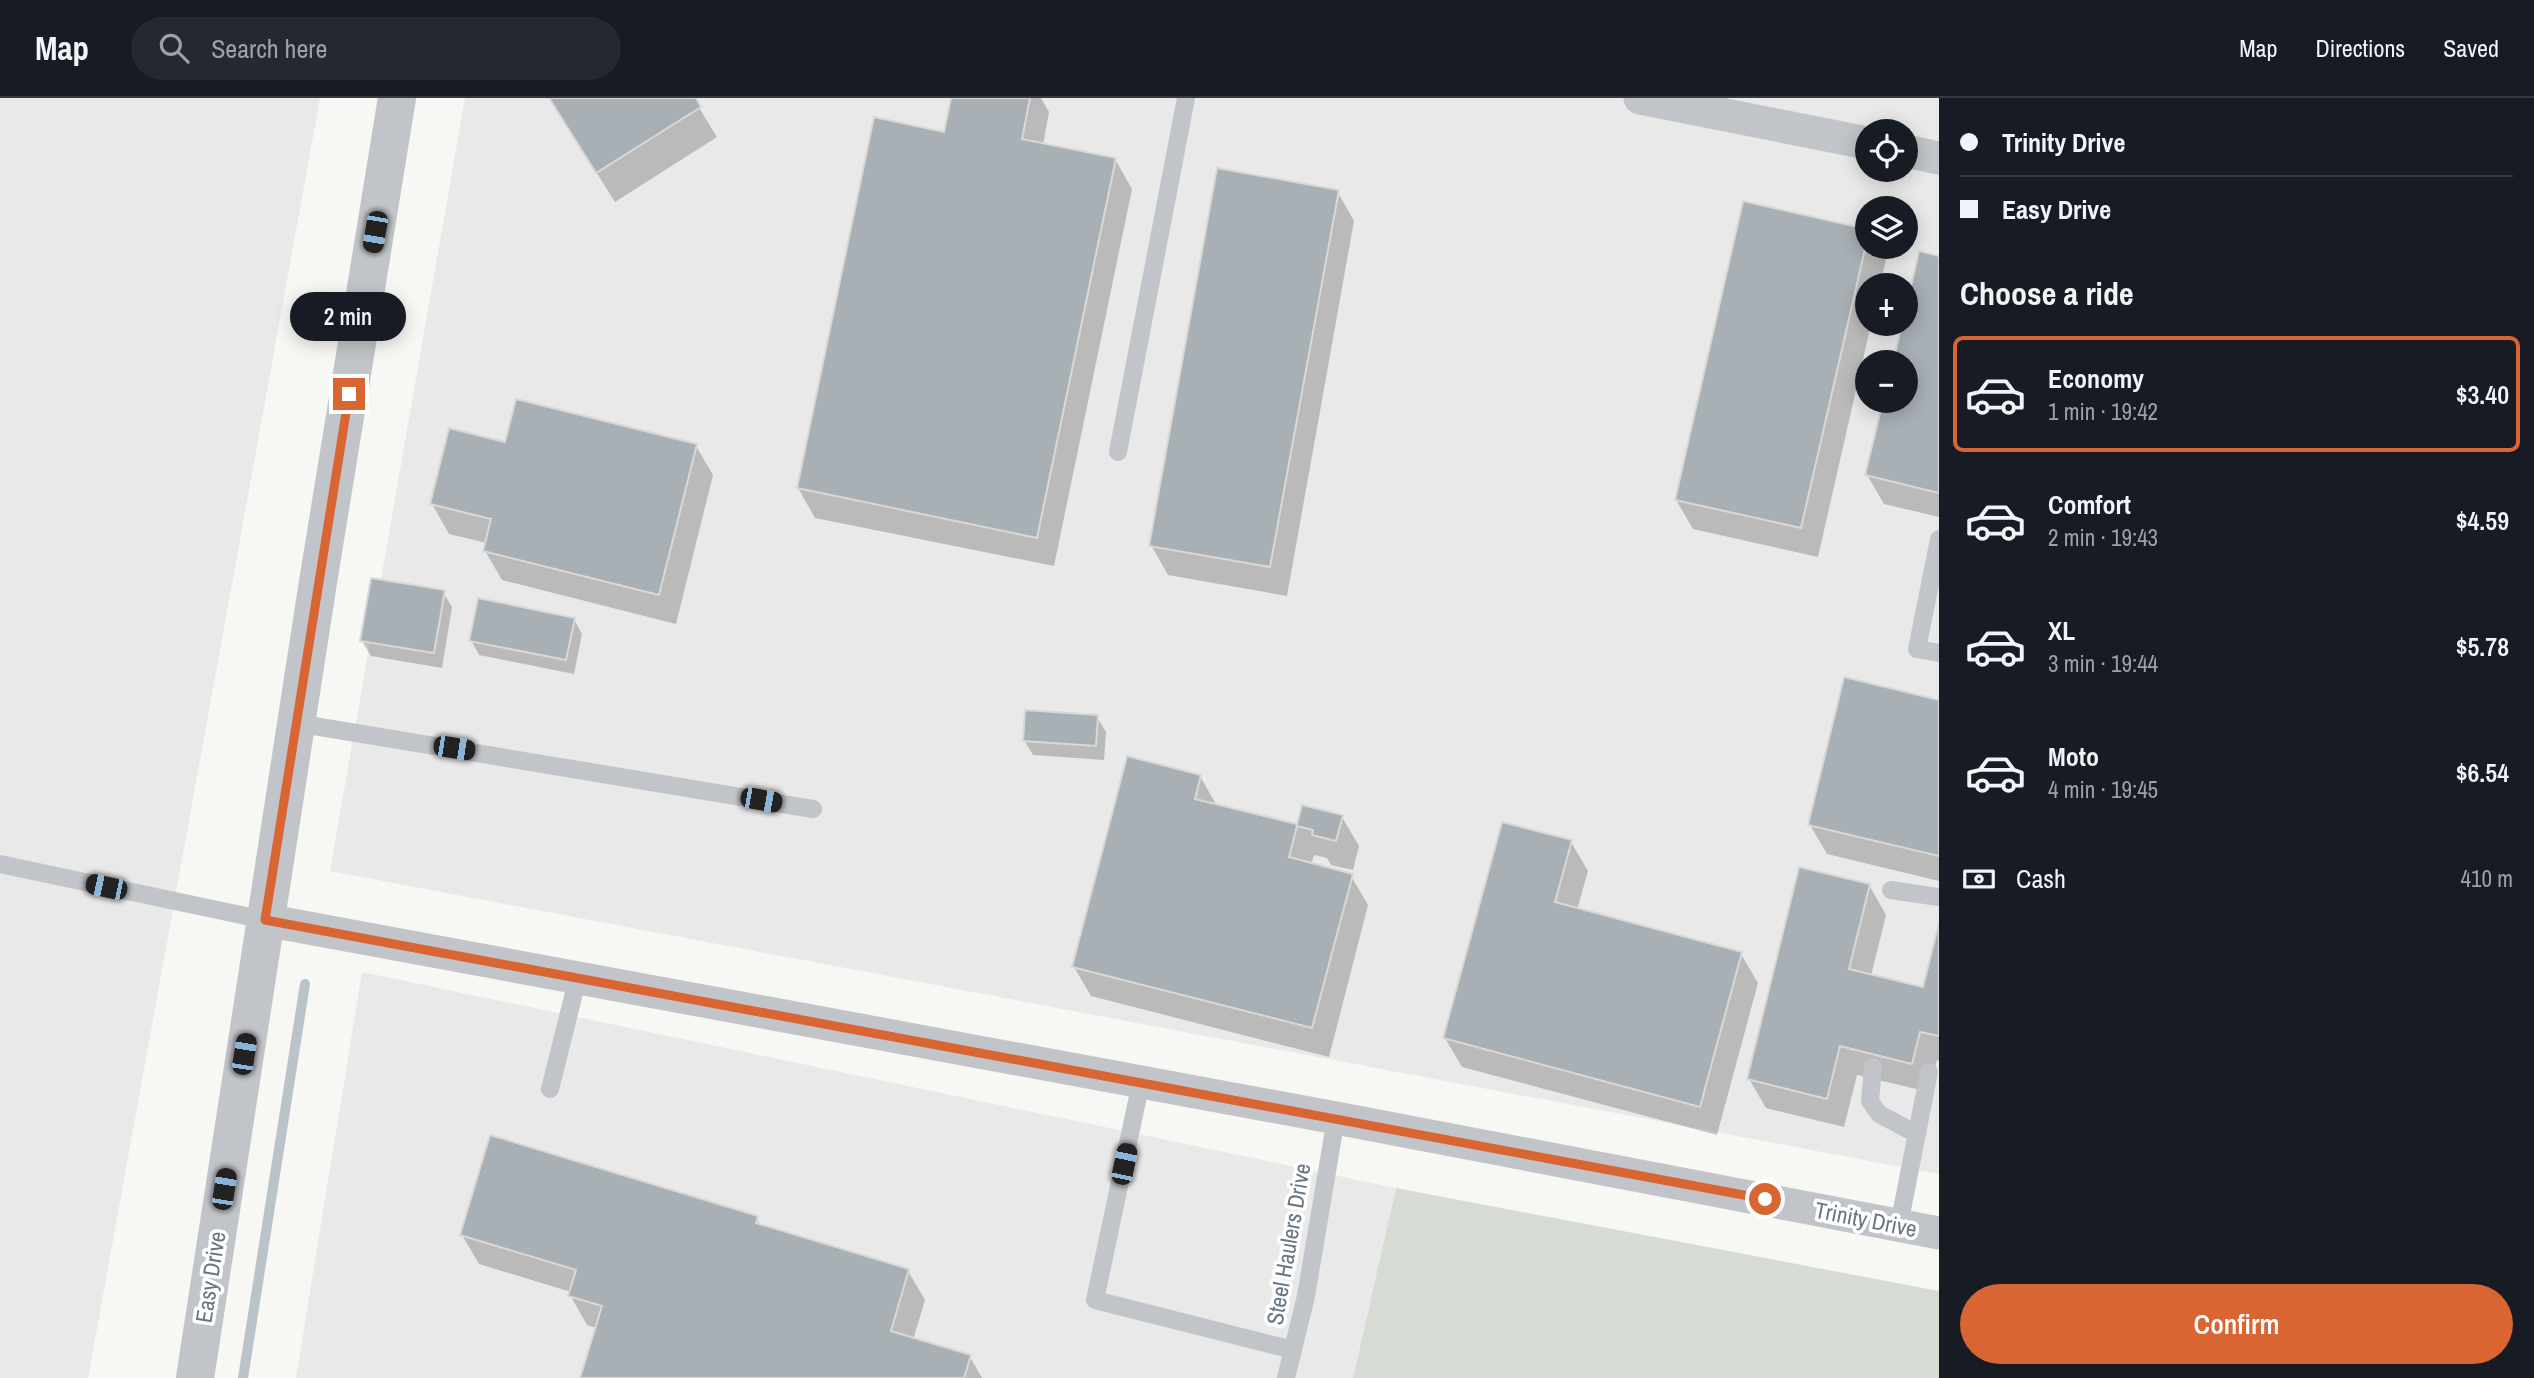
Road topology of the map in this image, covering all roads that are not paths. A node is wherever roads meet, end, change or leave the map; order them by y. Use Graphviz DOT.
graph roads {
  1 [pos="397,98"];
  2 [pos="1186,98"];
  3 [pos="1640,98"];
  4 [pos="1693,103"];
  5 [pos="1855,140"];
  6 [pos="1918,154"];
  7 [pos="1939,158"];
  8 [pos="1118,452"];
  9 [pos="1939,538"];
  10 [pos="1939,653"];
  11 [pos="296,723"];
  12 [pos="813,809"];
  13 [pos="0,864"];
  14 [pos="1891,890"];
  15 [pos="1939,897"];
  16 [pos="265,920"];
  17 [pos="578,977"];
  18 [pos="1873,1067"];
  19 [pos="1929,1072"];
  20 [pos="1141,1082"];
  21 [pos="550,1089"];
  22 [pos="1336,1118"];
  23 [pos="1917,1134"];
  24 [pos="1899,1225"];
  25 [pos="1939,1233"];
  26 [pos="1293,1350"];
  27 [pos="195,1378"];
  28 [pos="1286,1378"];
  1 -- 11 [label="street, Easy Drive"];
  2 -- 8 [label="lane"];
  3 -- 4 [label="street"];
  4 -- 5 [label="street"];
  6 -- 7 [label="street"];
  9 -- 10 [label="lane"];
  11 -- 12 [label="lane"];
  11 -- 16 [label="street, Easy Drive"];
  13 -- 16 [label="lane"];
  14 -- 15 [label="lane"];
  16 -- 17 [label="street, Trinity Drive"];
  16 -- 27 [label="street, Easy Drive"];
  17 -- 20 [label="street, Trinity Drive"];
  17 -- 21 [label="lane"];
  18 -- 23 [label="lane"];
  19 -- 23 [label="lane"];
  20 -- 22 [label="street, Trinity Drive"];
  20 -- 26 [label="lane"];
  22 -- 24 [label="street, Trinity Drive"];
  22 -- 26 [label="lane, Steel Haulers Drive"];
  23 -- 24 [label="lane"];
  24 -- 25 [label="street, Trinity Drive"];
  26 -- 28 [label="lane, Steel Haulers Drive"];
}
